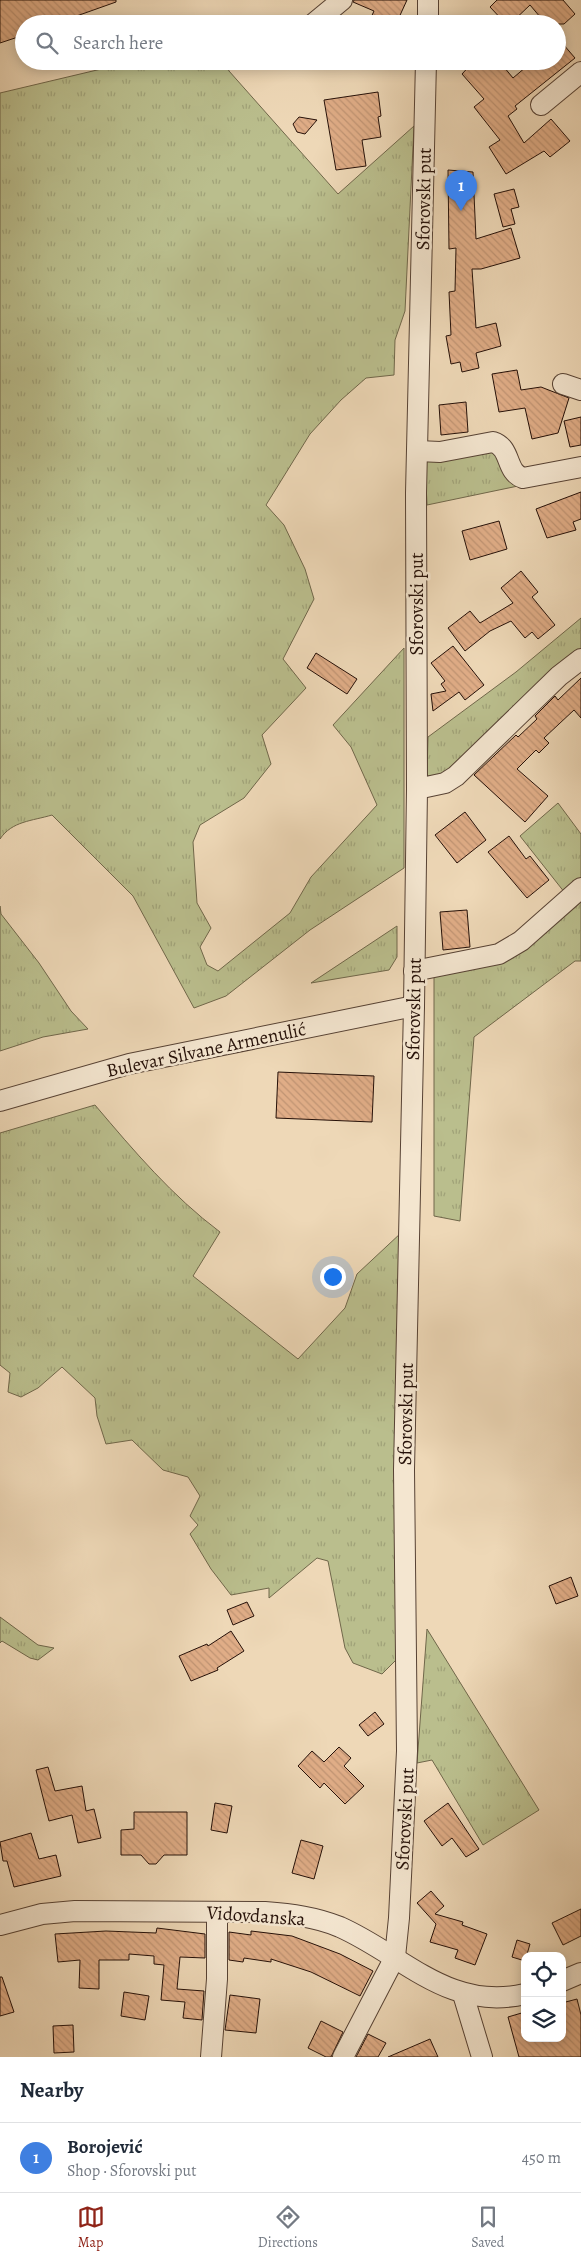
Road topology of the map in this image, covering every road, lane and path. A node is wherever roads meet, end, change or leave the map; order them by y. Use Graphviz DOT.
graph roads {
  1 [pos="342,0"];
  2 [pos="428,0"];
  3 [pos="324,15"];
  4 [pos="428,15"];
  5 [pos="426,70"];
  6 [pos="581,72"];
  7 [pos="540,105"];
  8 [pos="418,451"];
  9 [pos="581,467"];
  10 [pos="581,659"];
  11 [pos="417,789"];
  12 [pos="581,888"];
  13 [pos="414,971"];
  14 [pos="414,1006"];
  15 [pos="0,1101"];
  16 [pos="217,1912"];
  17 [pos="0,1925"];
  18 [pos="395,1957"];
  19 [pos="581,1973"];
  20 [pos="566,1979"];
  21 [pos="463,1994"];
  22 [pos="521,1994"];
  23 [pos="211,2057"];
  24 [pos="344,2057"];
  25 [pos="482,2057"];
  1 -- 3 [label="street"];
  2 -- 4 [label="street"];
  5 -- 8 [label="street, Sforovski put"];
  6 -- 7 [label="street"];
  8 -- 9 [label="street"];
  8 -- 11 [label="street, Sforovski put"];
  10 -- 11 [label="street"];
  11 -- 13 [label="street, Sforovski put"];
  12 -- 13 [label="street"];
  13 -- 14 [label="street, Sforovski put"];
  14 -- 15 [label="street, Bulevar Silvane Armenulić"];
  14 -- 18 [label="street, Sforovski put"];
  16 -- 17 [label="street, Vidovdanska"];
  16 -- 18 [label="street, Vidovdanska"];
  16 -- 23 [label="street"];
  18 -- 21 [label="street, Vidovdanska"];
  18 -- 24 [label="street"];
  19 -- 20 [label="street"];
  21 -- 22 [label="street, Vidovdanska"];
  21 -- 25 [label="street"];
}
